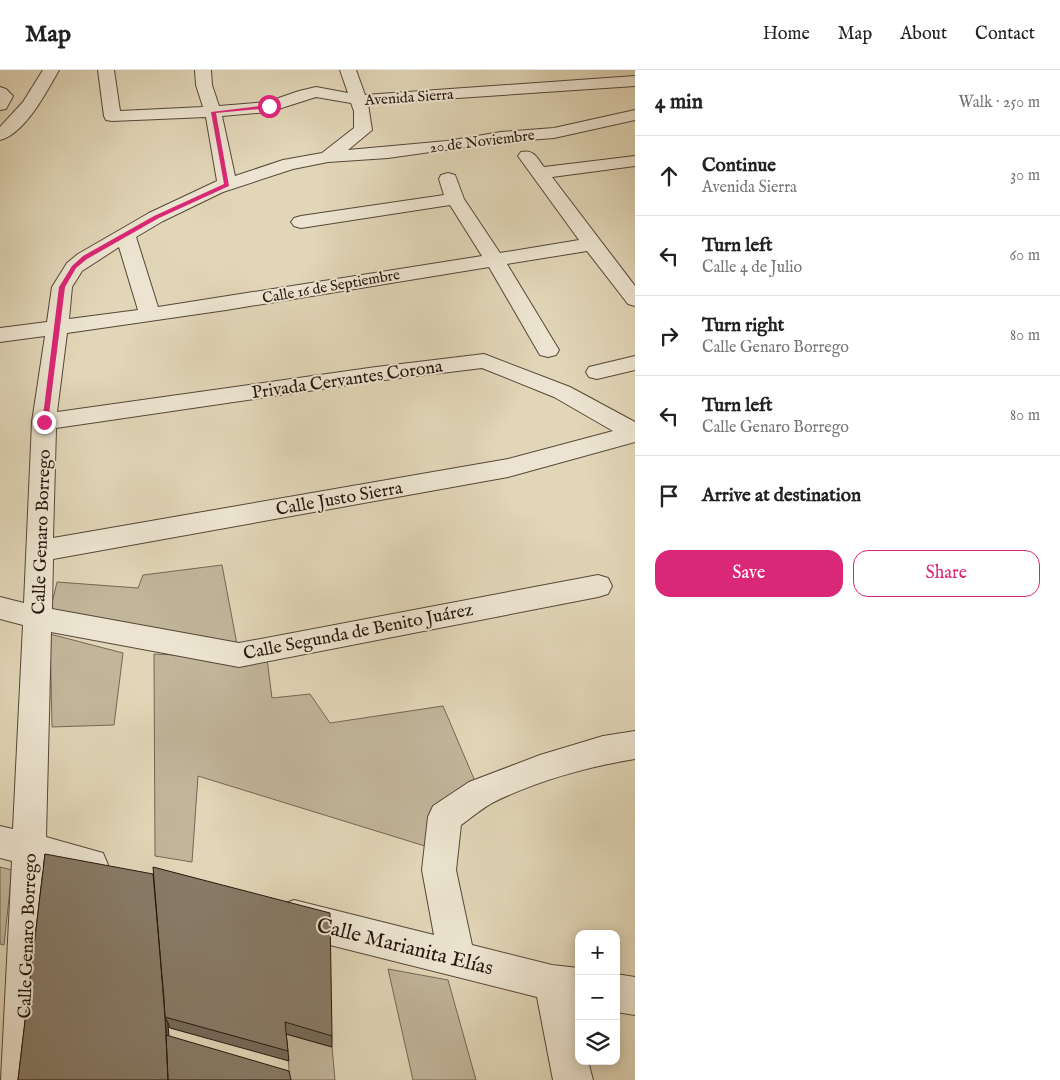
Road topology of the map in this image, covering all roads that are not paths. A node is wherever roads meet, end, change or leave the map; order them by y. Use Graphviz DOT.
graph roads {
  1 [pos="51,70"];
  2 [pos="106,70"];
  3 [pos="203,70"];
  4 [pos="348,70"];
  5 [pos="604,70"];
  6 [pos="635,81"];
  7 [pos="616,82"];
  8 [pos="0,92"];
  9 [pos="359,100"];
  10 [pos="635,102"];
  11 [pos="0,105"];
  12 [pos="213,112"];
  13 [pos="635,115"];
  14 [pos="0,135"];
  15 [pos="527,156"];
  16 [pos="328,157"];
  17 [pos="635,161"];
  18 [pos="541,173"];
  19 [pos="448,179"];
  20 [pos="227,184"];
  21 [pos="455,199"];
  22 [pos="301,222"];
  23 [pos="125,235"];
  24 [pos="592,244"];
  25 [pos="494,260"];
  26 [pos="635,300"];
  27 [pos="150,314"];
  28 [pos="56,327"];
  29 [pos="0,335"];
  30 [pos="548,350"];
  31 [pos="635,363"];
  32 [pos="597,372"];
  33 [pos="44,422"];
  34 [pos="635,433"];
  35 [pos="40,551"];
  36 [pos="598,586"];
  37 [pos="0,608"];
  38 [pos="38,618"];
  39 [pos="635,745"];
  40 [pos="15,846"];
  41 [pos="121,873"];
  42 [pos="263,910"];
  43 [pos="457,959"];
  44 [pos="565,985"];
  45 [pos="620,994"];
  46 [pos="635,996"];
  47 [pos="21,1080"];
  48 [pos="573,1080"];
  1 -- 14 [label="street"];
  2 -- 12 [label="street, Avenida Sierra"];
  3 -- 12 [label="street"];
  4 -- 9 [label="street"];
  5 -- 7 [label="street"];
  6 -- 7 [label="street, Avenida Sierra"];
  7 -- 9 [label="street, Avenida Sierra"];
  7 -- 10 [label="street"];
  8 -- 11 [label="street"];
  9 -- 12 [label="street, Avenida Sierra"];
  9 -- 16 [label="street"];
  12 -- 20 [label="street"];
  13 -- 16 [label="street, 20 de Noviembre"];
  15 -- 18 [label="street"];
  16 -- 20 [label="street, Calle Genaro Borrego"];
  17 -- 18 [label="street"];
  18 -- 24 [label="street"];
  19 -- 21 [label="street"];
  20 -- 23 [label="street, Calle Genaro Borrego"];
  21 -- 22 [label="street"];
  21 -- 25 [label="street"];
  23 -- 27 [label="street"];
  23 -- 28 [label="street, Calle Genaro Borrego"];
  24 -- 25 [label="street, Calle 16 de Septiembre"];
  24 -- 26 [label="street"];
  25 -- 27 [label="street, Calle 16 de Septiembre"];
  25 -- 30 [label="street"];
  27 -- 28 [label="street, Calle 16 de Septiembre"];
  28 -- 29 [label="street, Calle 16 de Septiembre"];
  28 -- 33 [label="street, Calle Genaro Borrego"];
  31 -- 32 [label="street"];
  33 -- 34 [label="street, Privada Cervantes Corona"];
  33 -- 35 [label="street, Calle Genaro Borrego"];
  34 -- 35 [label="street, Calle Justo Sierra"];
  35 -- 38 [label="street, Calle Genaro Borrego"];
  36 -- 38 [label="street, Calle Segunda de Benito Juárez"];
  37 -- 38 [label="street, Calle Segunda de Benito Juárez"];
  38 -- 40 [label="street, Calle Genaro Borrego"];
  39 -- 43 [label="street"];
  40 -- 41 [label="street"];
  40 -- 47 [label="street, Calle Genaro Borrego"];
  42 -- 43 [label="street, Calle Marianita Elías"];
  43 -- 44 [label="street, Calle Marianita Elías"];
  44 -- 48 [label="street"];
  45 -- 46 [label="street"];
}
